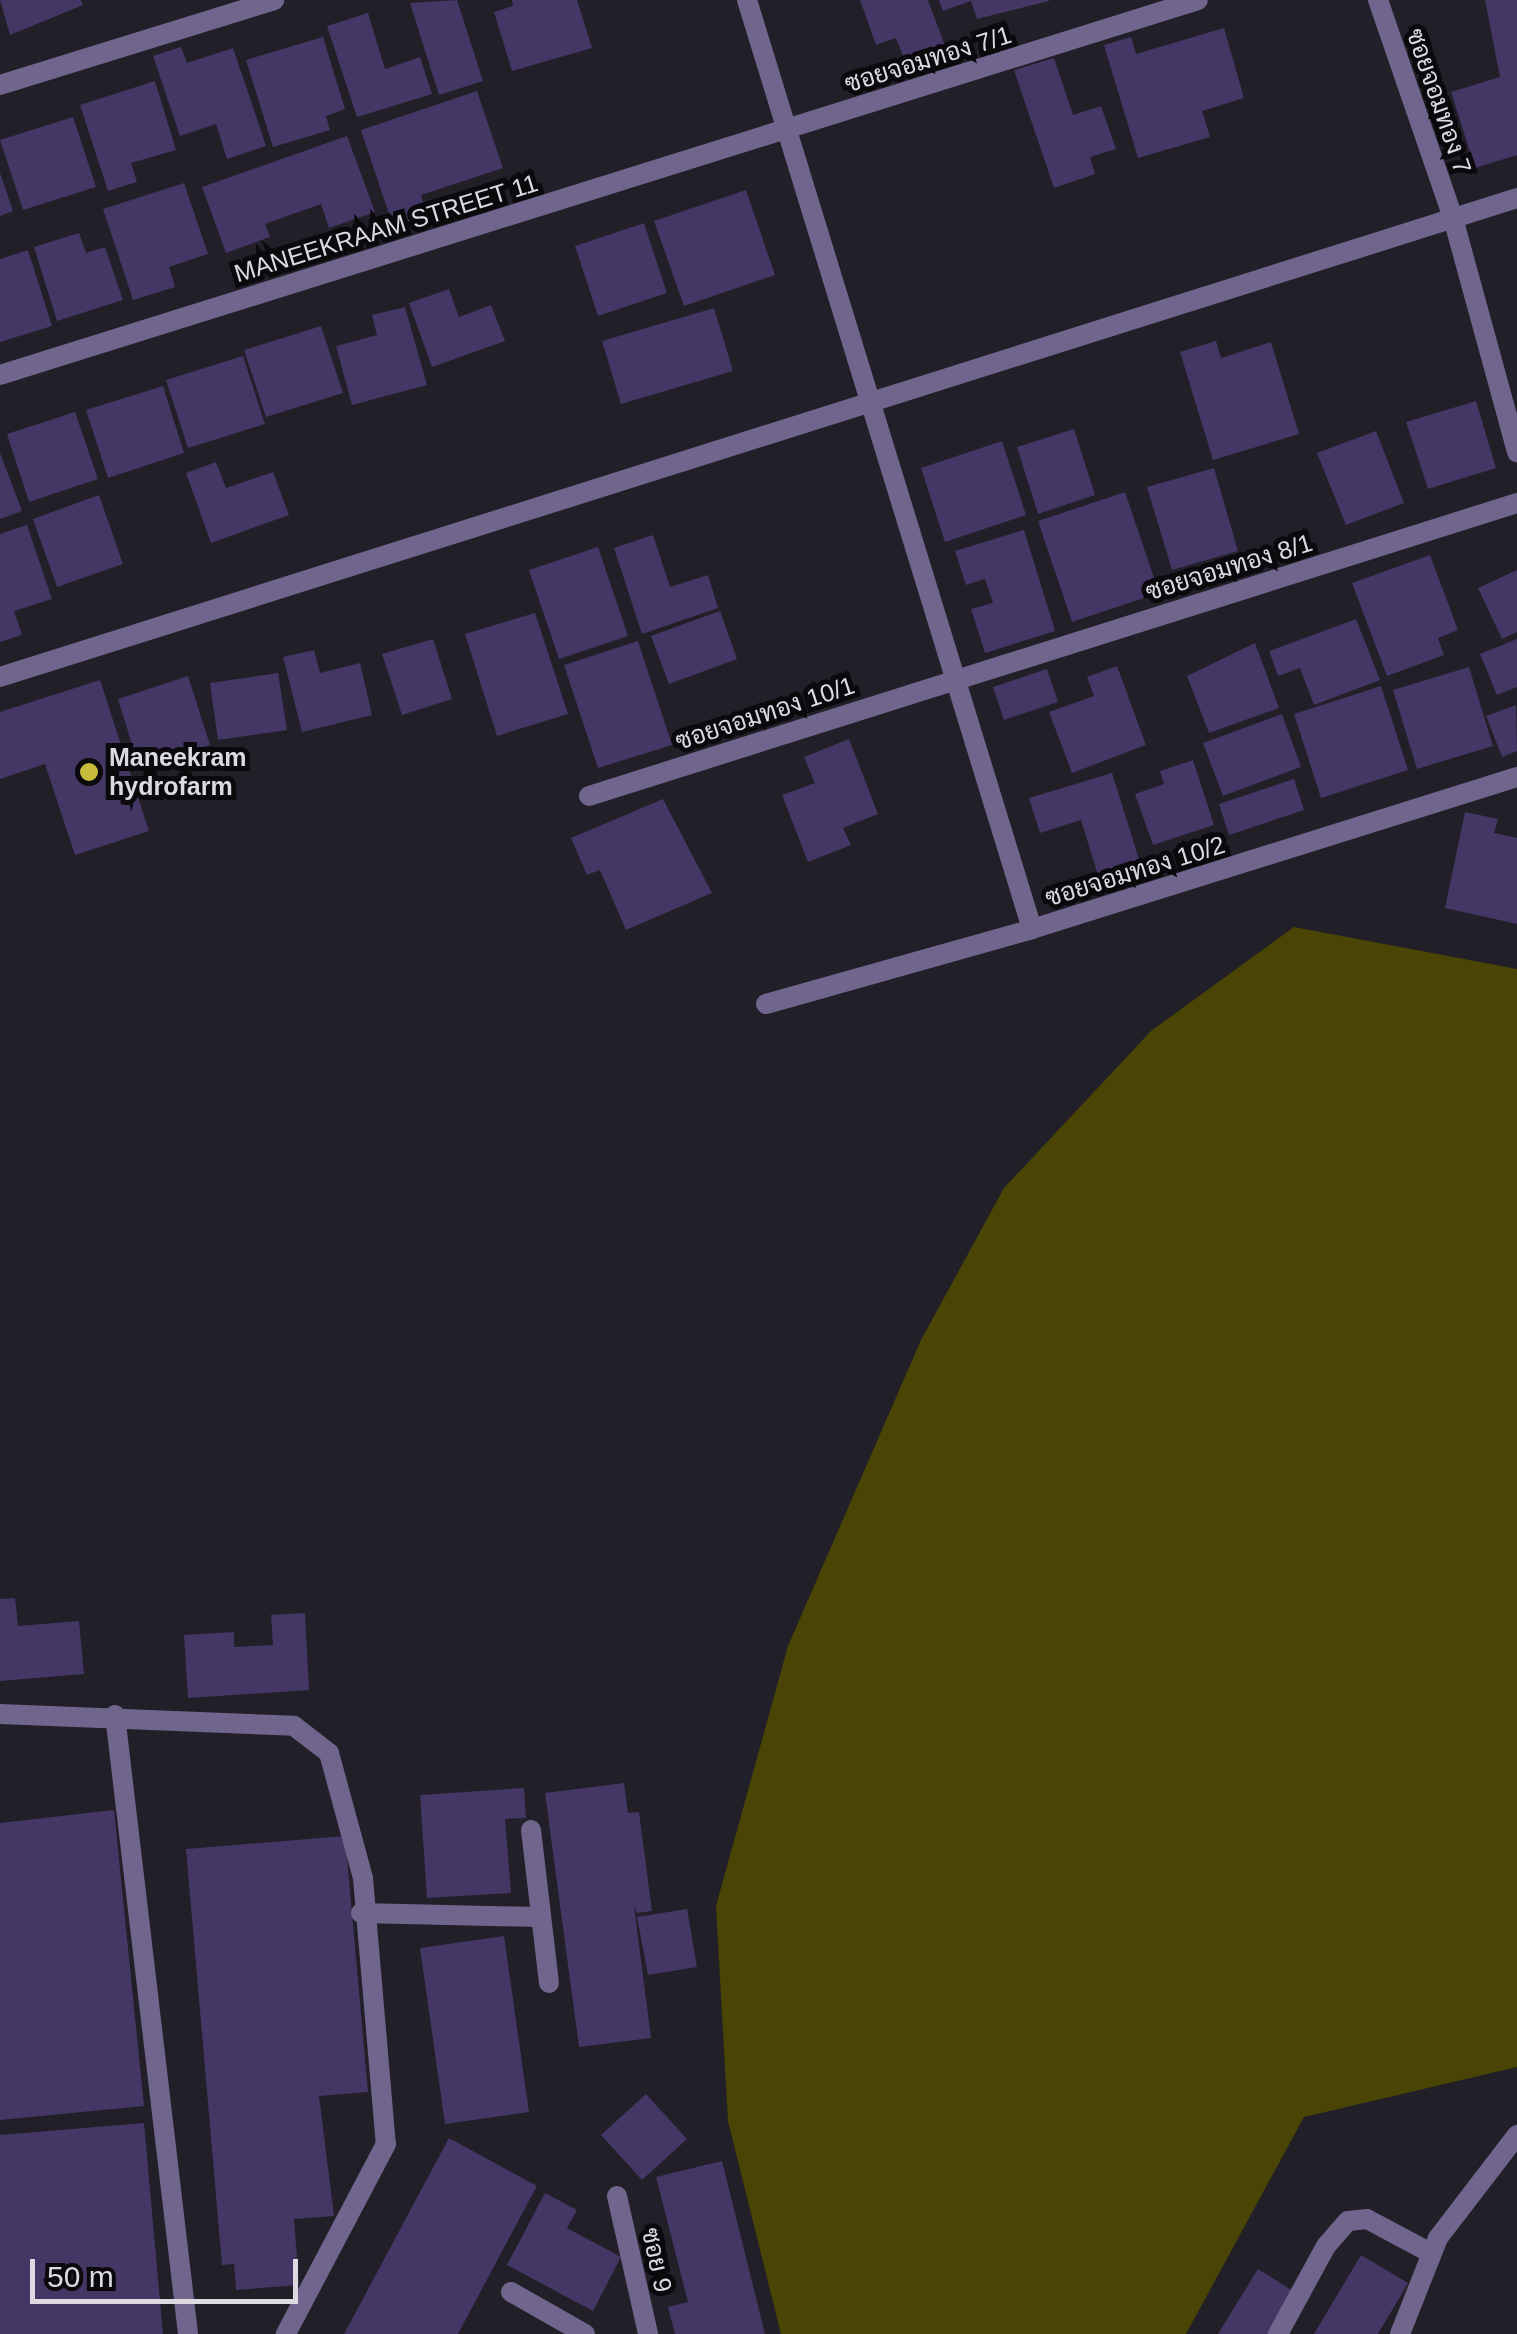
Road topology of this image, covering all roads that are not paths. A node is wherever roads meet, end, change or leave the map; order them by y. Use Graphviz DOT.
graph roads {
  1 [pos="274,0"];
  2 [pos="747,0"];
  3 [pos="1198,0"];
  4 [pos="1378,0"];
  5 [pos="0,84"];
  6 [pos="787,129"];
  7 [pos="1517,198"];
  8 [pos="1453,218"];
  9 [pos="0,375"];
  10 [pos="870,398"];
  11 [pos="1517,452"];
  12 [pos="1517,504"];
  13 [pos="0,677"];
  14 [pos="956,678"];
  15 [pos="1517,777"];
  16 [pos="589,796"];
  17 [pos="1032,929"];
  18 [pos="766,1004"];
  19 [pos="0,1714"];
  20 [pos="115,1715"];
  21 [pos="531,1830"];
  22 [pos="362,1913"];
  23 [pos="540,1917"];
  24 [pos="549,1984"];
  25 [pos="1517,2134"];
  26 [pos="618,2196"];
  27 [pos="1431,2253"];
  28 [pos="511,2292"];
  29 [pos="188,2334"];
  30 [pos="286,2334"];
  31 [pos="585,2334"];
  32 [pos="648,2334"];
  33 [pos="1278,2334"];
  34 [pos="1400,2334"];
  1 -- 5 [label="street"];
  2 -- 6 [label="street"];
  3 -- 6 [label="street, ซอยจอมทอง 7/1"];
  4 -- 8 [label="street, ซอยจอมทอง 7"];
  6 -- 9 [label="street, MANEEKRAAM STREET 11"];
  6 -- 10 [label="street"];
  7 -- 8 [label="street"];
  8 -- 10 [label="street"];
  8 -- 11 [label="street, ซอยจอมทอง 7"];
  10 -- 13 [label="street"];
  10 -- 14 [label="street"];
  12 -- 14 [label="street, ซอยจอมทอง 8/1"];
  14 -- 16 [label="street, ซอยจอมทอง 10/1"];
  14 -- 17 [label="street"];
  15 -- 17 [label="street, ซอยจอมทอง 10/2"];
  17 -- 18 [label="street, ซอยจอมทอง 10/2"];
  19 -- 20 [label="street"];
  20 -- 22 [label="street"];
  20 -- 29 [label="street"];
  21 -- 23 [label="street"];
  22 -- 23 [label="street"];
  22 -- 30 [label="street"];
  23 -- 24 [label="street"];
  25 -- 27 [label="street"];
  26 -- 32 [label="street, ซอย 9"];
  27 -- 33 [label="street"];
  27 -- 34 [label="street"];
  28 -- 31 [label="street"];
}
